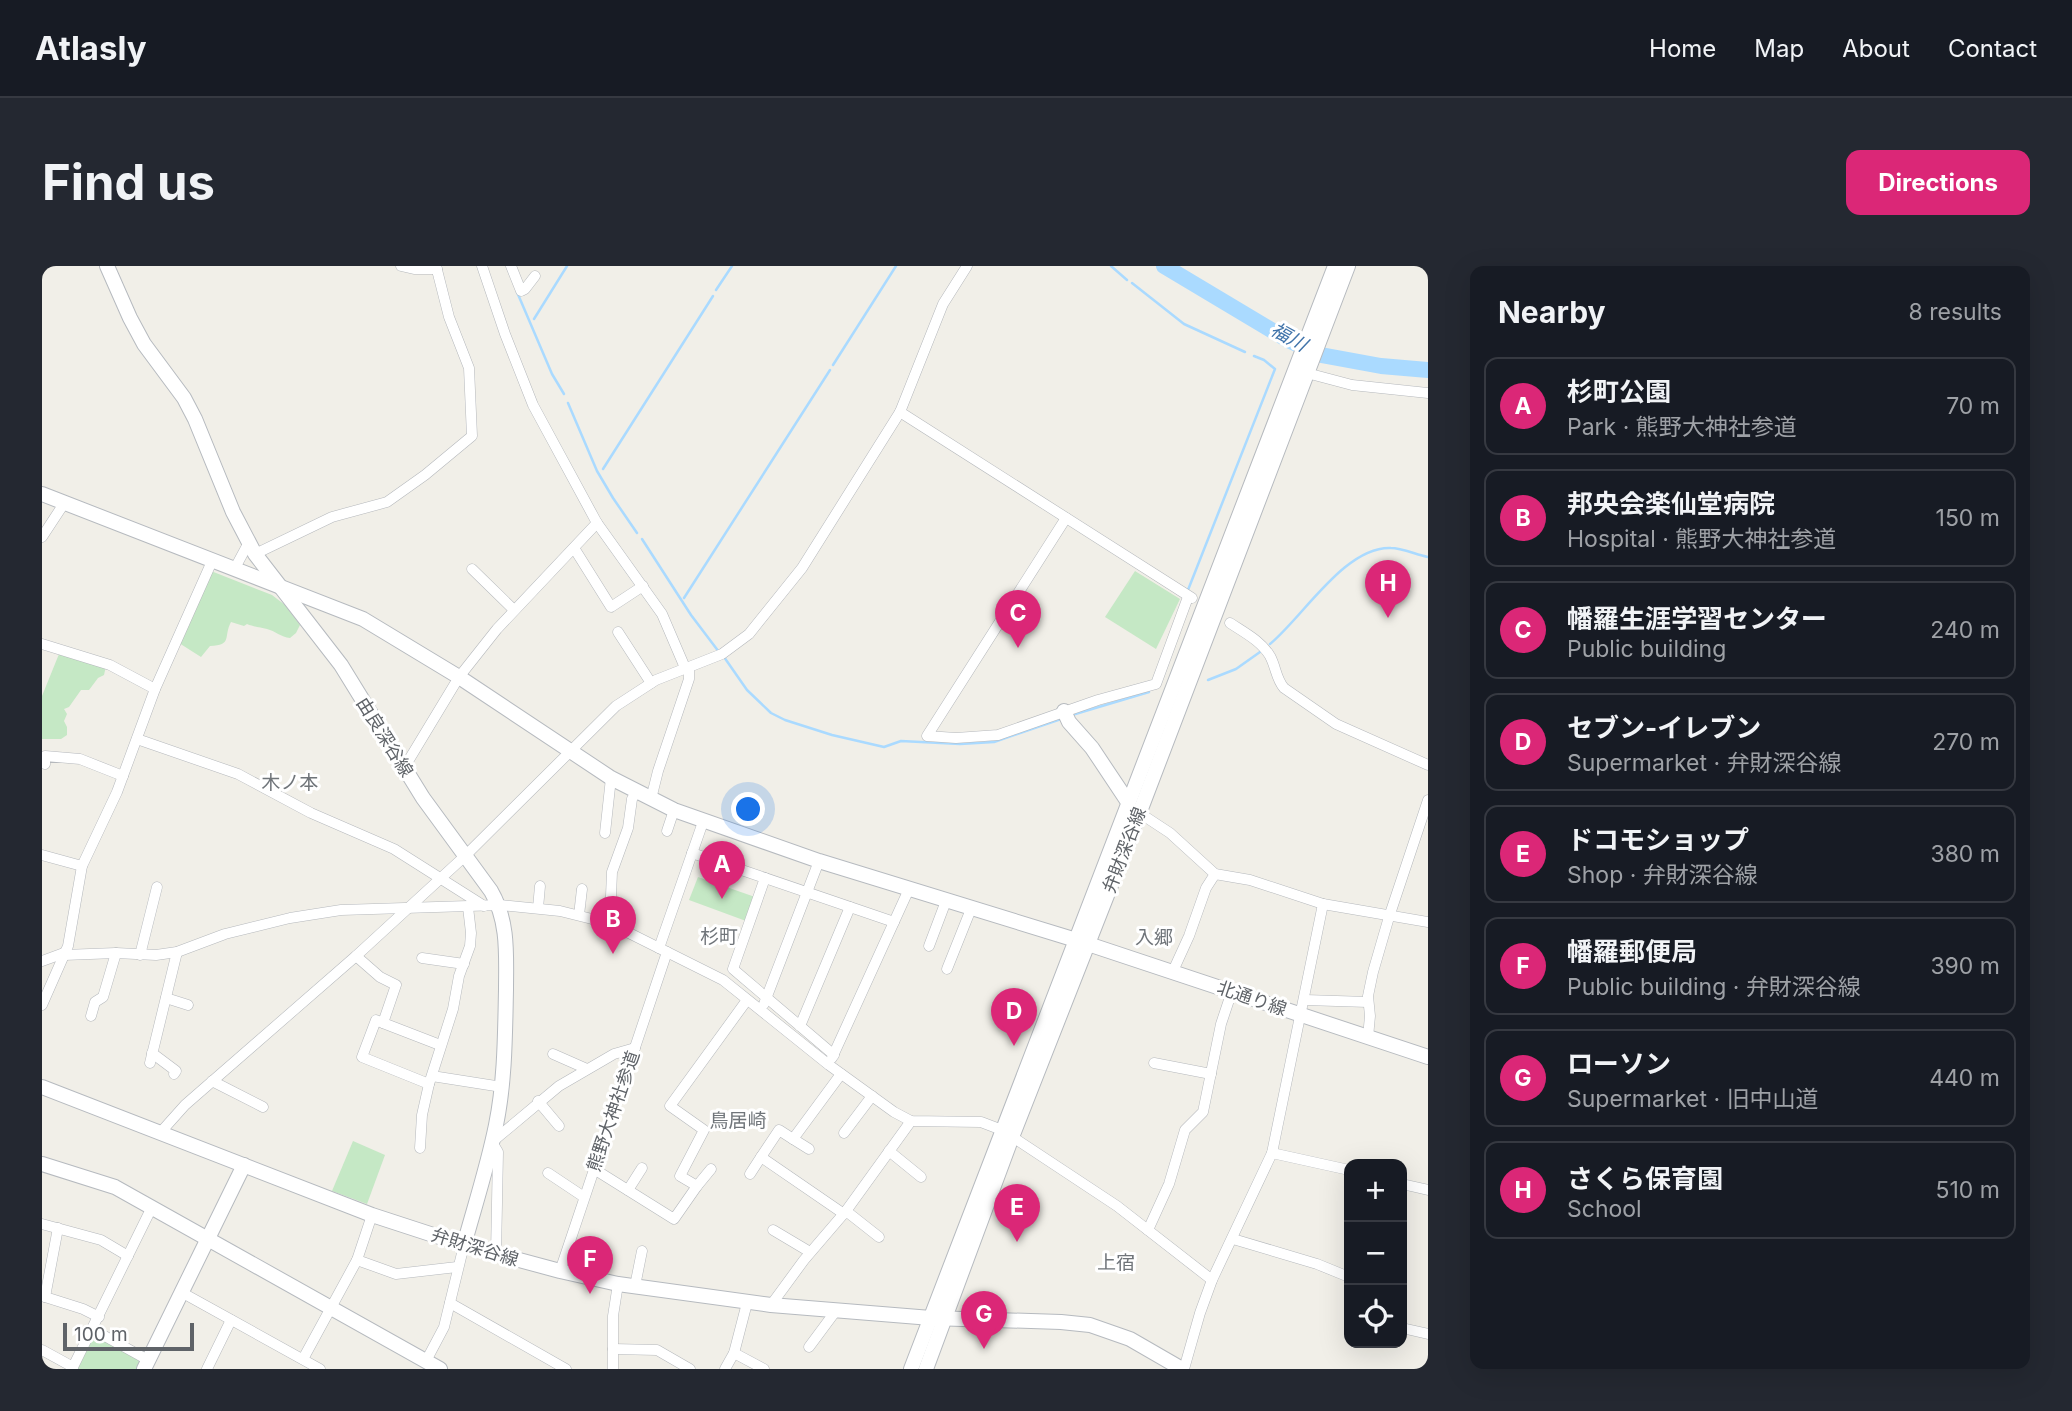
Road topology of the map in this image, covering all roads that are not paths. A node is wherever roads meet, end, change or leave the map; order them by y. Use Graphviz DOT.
graph roads {
  1 [pos="107,266"];
  2 [pos="401,266"];
  3 [pos="482,266"];
  4 [pos="511,266"];
  5 [pos="967,266"];
  6 [pos="1335,266"];
  7 [pos="1348,266"];
  8 [pos="438,267"];
  9 [pos="535,276"];
  10 [pos="1305,370"];
  11 [pos="1428,393"];
  12 [pos="900,412"];
  13 [pos="42,494"];
  14 [pos="65,502"];
  15 [pos="1066,518"];
  16 [pos="597,523"];
  17 [pos="42,537"];
  18 [pos="252,548"];
  19 [pos="574,548"];
  20 [pos="213,559"];
  21 [pos="235,568"];
  22 [pos="472,569"];
  23 [pos="278,584"];
  24 [pos="643,586"];
  25 [pos="514,610"];
  26 [pos="1230,623"];
  27 [pos="618,632"];
  28 [pos="42,644"];
  29 [pos="687,669"];
  30 [pos="459,677"];
  31 [pos="651,683"];
  32 [pos="155,689"];
  33 [pos="1064,711"];
  34 [pos="137,739"];
  35 [pos="569,752"];
  36 [pos="42,764"];
  37 [pos="1428,765"];
  38 [pos="404,768"];
  39 [pos="123,776"];
  40 [pos="611,778"];
  41 [pos="636,792"];
  42 [pos="651,799"];
  43 [pos="1428,800"];
  44 [pos="1128,802"];
  45 [pos="674,810"];
  46 [pos="1139,814"];
  47 [pos="703,821"];
  48 [pos="667,831"];
  49 [pos="605,833"];
  50 [pos="692,853"];
  51 [pos="42,855"];
  52 [pos="465,856"];
  53 [pos="819,861"];
  54 [pos="82,866"];
  55 [pos="1215,874"];
  56 [pos="440,878"];
  57 [pos="765,878"];
  58 [pos="540,886"];
  59 [pos="158,887"];
  60 [pos="582,888"];
  61 [pos="909,889"];
  62 [pos="808,892"];
  63 [pos="946,901"];
  64 [pos="1323,904"];
  65 [pos="492,906"];
  66 [pos="468,907"];
  67 [pos="850,907"];
  68 [pos="538,908"];
  69 [pos="407,909"];
  70 [pos="971,909"];
  71 [pos="579,915"];
  72 [pos="1388,917"];
  73 [pos="894,922"];
  74 [pos="1428,922"];
  75 [pos="605,923"];
  76 [pos="1082,942"];
  77 [pos="929,946"];
  78 [pos="663,950"];
  79 [pos="177,951"];
  80 [pos="116,953"];
  81 [pos="64,954"];
  82 [pos="140,955"];
  83 [pos="356,956"];
  84 [pos="422,958"];
  85 [pos="42,961"];
  86 [pos="464,964"];
  87 [pos="947,968"];
  88 [pos="1173,971"];
  89 [pos="1232,991"];
  90 [pos="166,998"];
  91 [pos="766,998"];
  92 [pos="747,1000"];
  93 [pos="1305,1000"];
  94 [pos="1368,1002"];
  95 [pos="42,1005"];
  96 [pos="188,1005"];
  97 [pos="761,1010"];
  98 [pos="1301,1015"];
  99 [pos="91,1016"];
  100 [pos="383,1023"];
  101 [pos="800,1026"];
  102 [pos="1368,1037"];
  103 [pos="440,1045"];
  104 [pos="635,1048"];
  105 [pos="552,1054"];
  106 [pos="1428,1057"];
  107 [pos="831,1060"];
  108 [pos="1154,1063"];
  109 [pos="587,1069"];
  110 [pos="174,1074"];
  111 [pos="841,1074"];
  112 [pos="1211,1074"];
  113 [pos="431,1080"];
  114 [pos="212,1081"];
  115 [pos="42,1087"];
  116 [pos="502,1087"];
  117 [pos="872,1096"];
  118 [pos="538,1101"];
  119 [pos="263,1107"];
  120 [pos="911,1121"];
  121 [pos="559,1126"];
  122 [pos="160,1133"];
  123 [pos="844,1133"];
  124 [pos="1007,1133"];
  125 [pos="793,1139"];
  126 [pos="492,1142"];
  127 [pos="420,1147"];
  128 [pos="809,1149"];
  129 [pos="889,1151"];
  130 [pos="1272,1153"];
  131 [pos="761,1157"];
  132 [pos="42,1164"];
  133 [pos="244,1165"];
  134 [pos="642,1168"];
  135 [pos="594,1169"];
  136 [pos="711,1169"];
  137 [pos="1344,1169"];
  138 [pos="548,1172"];
  139 [pos="750,1174"];
  140 [pos="921,1177"];
  141 [pos="1407,1185"];
  142 [pos="697,1186"];
  143 [pos="628,1190"];
  144 [pos="1428,1190"];
  145 [pos="584,1197"];
  146 [pos="152,1207"];
  147 [pos="845,1212"];
  148 [pos="372,1214"];
  149 [pos="42,1224"];
  150 [pos="58,1228"];
  151 [pos="773,1230"];
  152 [pos="1148,1230"];
  153 [pos="879,1237"];
  154 [pos="208,1238"];
  155 [pos="1233,1239"];
  156 [pos="464,1245"];
  157 [pos="642,1251"];
  158 [pos="810,1252"];
  159 [pos="496,1254"];
  160 [pos="128,1256"];
  161 [pos="357,1260"];
  162 [pos="457,1267"];
  163 [pos="560,1271"];
  164 [pos="1344,1275"];
  165 [pos="1212,1280"];
  166 [pos="618,1284"];
  167 [pos="635,1286"];
  168 [pos="181,1292"];
  169 [pos="44,1296"];
  170 [pos="450,1303"];
  171 [pos="747,1303"];
  172 [pos="771,1305"];
  173 [pos="332,1308"];
  174 [pos="835,1312"];
  175 [pos="99,1317"];
  176 [pos="938,1318"];
  177 [pos="231,1320"];
  178 [pos="92,1329"];
  179 [pos="1407,1329"];
  180 [pos="1428,1334"];
  181 [pos="809,1347"];
  182 [pos="613,1349"];
  183 [pos="42,1350"];
  184 [pos="734,1353"];
  185 [pos="303,1359"];
  186 [pos="426,1361"];
  187 [pos="146,1365"];
  188 [pos="72,1368"];
  189 [pos="207,1369"];
  190 [pos="320,1369"];
  191 [pos="440,1369"];
  192 [pos="566,1369"];
  193 [pos="613,1369"];
  194 [pos="690,1369"];
  195 [pos="725,1369"];
  196 [pos="764,1369"];
  197 [pos="911,1369"];
  198 [pos="926,1369"];
  199 [pos="1183,1369"];
  1 -- 18 [label="main road, 由良深谷線"];
  2 -- 8 [label="street"];
  3 -- 16 [label="street"];
  4 -- 9 [label="street"];
  5 -- 12 [label="street"];
  6 -- 10 [label="main road"];
  7 -- 10 [label="main road"];
  8 -- 18 [label="street"];
  10 -- 11 [label="street"];
  10 -- 44 [label="main road, 弁財深谷線"];
  10 -- 46 [label="main road, 弁財深谷線"];
  12 -- 15 [label="street"];
  12 -- 29 [label="street"];
  13 -- 14 [label="main road, 北通り線"];
  14 -- 17 [label="street"];
  14 -- 20 [label="main road, 北通り線"];
  15 -- 33 [label="street"];
  15 -- 33 [label="street"];
  16 -- 19 [label="street"];
  16 -- 24 [label="street"];
  18 -- 21 [label="street"];
  18 -- 23 [label="main road, 由良深谷線"];
  19 -- 24 [label="street"];
  19 -- 25 [label="street"];
  20 -- 21 [label="main road, 北通り線"];
  20 -- 32 [label="street"];
  21 -- 23 [label="main road, 北通り線"];
  22 -- 25 [label="street"];
  23 -- 30 [label="main road, 北通り線"];
  23 -- 38 [label="main road, 由良深谷線"];
  24 -- 29 [label="street"];
  25 -- 30 [label="street"];
  26 -- 37 [label="street"];
  27 -- 31 [label="street"];
  28 -- 32 [label="street"];
  29 -- 31 [label="street"];
  29 -- 42 [label="street"];
  30 -- 35 [label="main road, 北通り線"];
  30 -- 38 [label="street"];
  31 -- 35 [label="street"];
  32 -- 34 [label="street"];
  33 -- 44 [label="main road"];
  34 -- 39 [label="street"];
  34 -- 56 [label="street"];
  35 -- 40 [label="main road, 北通り線"];
  35 -- 52 [label="street"];
  36 -- 39 [label="street"];
  38 -- 52 [label="main road, 由良深谷線"];
  39 -- 54 [label="street"];
  40 -- 41 [label="main road, 北通り線"];
  40 -- 49 [label="street"];
  41 -- 42 [label="main road, 北通り線"];
  41 -- 75 [label="street"];
  42 -- 45 [label="main road, 北通り線"];
  43 -- 72 [label="street"];
  44 -- 46 [label="street"];
  44 -- 76 [label="main road, 弁財深谷線"];
  45 -- 47 [label="main road, 北通り線"];
  45 -- 48 [label="street"];
  46 -- 55 [label="street"];
  46 -- 76 [label="main road, 弁財深谷線"];
  47 -- 50 [label="street, 熊野大神社参道"];
  47 -- 53 [label="main road, 北通り線"];
  50 -- 57 [label="street"];
  50 -- 78 [label="street, 熊野大神社参道"];
  51 -- 54 [label="street"];
  52 -- 56 [label="street"];
  52 -- 65 [label="main road, 由良深谷線"];
  53 -- 61 [label="main road, 北通り線"];
  53 -- 62 [label="street"];
  54 -- 81 [label="street"];
  55 -- 64 [label="street"];
  55 -- 88 [label="street"];
  56 -- 65 [label="street"];
  56 -- 69 [label="street"];
  57 -- 62 [label="street"];
  57 -- 91 [label="street"];
  58 -- 68 [label="street"];
  59 -- 82 [label="street"];
  60 -- 71 [label="street"];
  61 -- 63 [label="main road, 北通り線"];
  61 -- 73 [label="street"];
  62 -- 67 [label="street"];
  62 -- 91 [label="street"];
  63 -- 70 [label="main road, 北通り線"];
  63 -- 77 [label="street"];
  64 -- 72 [label="street"];
  64 -- 93 [label="street"];
  65 -- 66 [label="street"];
  65 -- 68 [label="street"];
  65 -- 116 [label="main road, 由良深谷線"];
  66 -- 69 [label="street"];
  66 -- 86 [label="street"];
  67 -- 73 [label="street"];
  67 -- 101 [label="street"];
  68 -- 71 [label="street"];
  69 -- 79 [label="street"];
  69 -- 83 [label="street"];
  70 -- 76 [label="main road, 北通り線"];
  70 -- 87 [label="street"];
  71 -- 75 [label="street"];
  72 -- 74 [label="street"];
  72 -- 94 [label="street"];
  73 -- 107 [label="street"];
  75 -- 78 [label="street"];
  76 -- 88 [label="main road, 北通り線"];
  76 -- 124 [label="main road, 弁財深谷線"];
  78 -- 92 [label="street"];
  78 -- 104 [label="street, 熊野大神社参道"];
  79 -- 82 [label="street"];
  79 -- 90 [label="street"];
  80 -- 81 [label="street"];
  80 -- 82 [label="street"];
  80 -- 99 [label="street"];
  81 -- 85 [label="street"];
  81 -- 95 [label="street"];
  83 -- 100 [label="street"];
  83 -- 114 [label="street"];
  84 -- 86 [label="street"];
  86 -- 103 [label="street"];
  88 -- 89 [label="main road, 北通り線"];
  89 -- 98 [label="main road, 北通り線"];
  89 -- 112 [label="street"];
  90 -- 96 [label="street"];
  90 -- 110 [label="street"];
  91 -- 97 [label="street"];
  91 -- 101 [label="street"];
  92 -- 97 [label="street"];
  92 -- 142 [label="street"];
  93 -- 94 [label="street"];
  93 -- 98 [label="street"];
  94 -- 102 [label="street"];
  97 -- 107 [label="street"];
  98 -- 102 [label="main road, 北通り線"];
  98 -- 130 [label="street"];
  100 -- 103 [label="street"];
  100 -- 113 [label="street"];
  101 -- 107 [label="street"];
  102 -- 106 [label="main road, 北通り線"];
  103 -- 113 [label="street"];
  104 -- 109 [label="street"];
  104 -- 135 [label="street, 熊野大神社参道"];
  105 -- 109 [label="street"];
  107 -- 111 [label="street"];
  108 -- 112 [label="street"];
  109 -- 118 [label="street"];
  111 -- 117 [label="street"];
  111 -- 125 [label="street"];
  112 -- 152 [label="street"];
  113 -- 116 [label="street"];
  113 -- 127 [label="street"];
  114 -- 119 [label="street"];
  114 -- 122 [label="street"];
  115 -- 122 [label="main road, 弁財深谷線"];
  116 -- 126 [label="main road, 由良深谷線"];
  117 -- 120 [label="street"];
  117 -- 123 [label="street"];
  118 -- 121 [label="street"];
  118 -- 126 [label="street"];
  120 -- 124 [label="street"];
  120 -- 129 [label="street"];
  122 -- 133 [label="main road, 弁財深谷線"];
  124 -- 152 [label="street"];
  124 -- 176 [label="main road, 弁財深谷線"];
  125 -- 128 [label="street"];
  125 -- 131 [label="street"];
  126 -- 156 [label="main road, 由良深谷線"];
  126 -- 159 [label="street"];
  129 -- 140 [label="street"];
  129 -- 147 [label="street"];
  130 -- 137 [label="street"];
  130 -- 155 [label="street"];
  131 -- 139 [label="street"];
  131 -- 147 [label="street"];
  132 -- 146 [label="main road"];
  133 -- 148 [label="main road, 弁財深谷線"];
  133 -- 154 [label="main road"];
  134 -- 143 [label="street"];
  135 -- 143 [label="street"];
  135 -- 145 [label="street, 熊野大神社参道"];
  136 -- 142 [label="street"];
  138 -- 145 [label="street"];
  141 -- 144 [label="street"];
  142 -- 143 [label="street"];
  145 -- 163 [label="street, 熊野大神社参道"];
  146 -- 154 [label="main road"];
  146 -- 160 [label="street"];
  147 -- 153 [label="street"];
  147 -- 158 [label="street"];
  148 -- 156 [label="main road, 弁財深谷線"];
  148 -- 161 [label="street"];
  149 -- 150 [label="street"];
  150 -- 160 [label="street"];
  150 -- 169 [label="street"];
  151 -- 158 [label="street"];
  152 -- 165 [label="street"];
  154 -- 168 [label="main road"];
  154 -- 173 [label="main road"];
  155 -- 164 [label="street"];
  155 -- 165 [label="street"];
  156 -- 159 [label="main road, 弁財深谷線"];
  156 -- 162 [label="street"];
  157 -- 167 [label="street"];
  158 -- 172 [label="street"];
  159 -- 163 [label="main road, 弁財深谷線"];
  160 -- 175 [label="street"];
  161 -- 162 [label="street"];
  161 -- 173 [label="street"];
  162 -- 170 [label="street"];
  163 -- 166 [label="main road, 弁財深谷線"];
  165 -- 199 [label="street"];
  166 -- 167 [label="main road, 弁財深谷線"];
  166 -- 182 [label="street"];
  167 -- 171 [label="main road, 弁財深谷線"];
  168 -- 177 [label="street"];
  168 -- 187 [label="main road"];
  169 -- 175 [label="street"];
  170 -- 186 [label="street"];
  170 -- 192 [label="street"];
  171 -- 172 [label="main road, 弁財深谷線"];
  171 -- 184 [label="street"];
  172 -- 174 [label="main road, 弁財深谷線"];
  173 -- 185 [label="street"];
  173 -- 186 [label="main road"];
  174 -- 176 [label="main road, 弁財深谷線"];
  174 -- 181 [label="street"];
  175 -- 178 [label="street"];
  176 -- 197 [label="main road"];
  176 -- 198 [label="main road"];
  176 -- 199 [label="main road"];
  177 -- 185 [label="street"];
  177 -- 189 [label="street"];
  178 -- 187 [label="street"];
  178 -- 188 [label="street"];
  179 -- 180 [label="street"];
  182 -- 193 [label="street"];
  182 -- 194 [label="street"];
  183 -- 188 [label="street"];
  184 -- 195 [label="street"];
  184 -- 196 [label="street"];
  185 -- 190 [label="street"];
  186 -- 191 [label="main road"];
}
